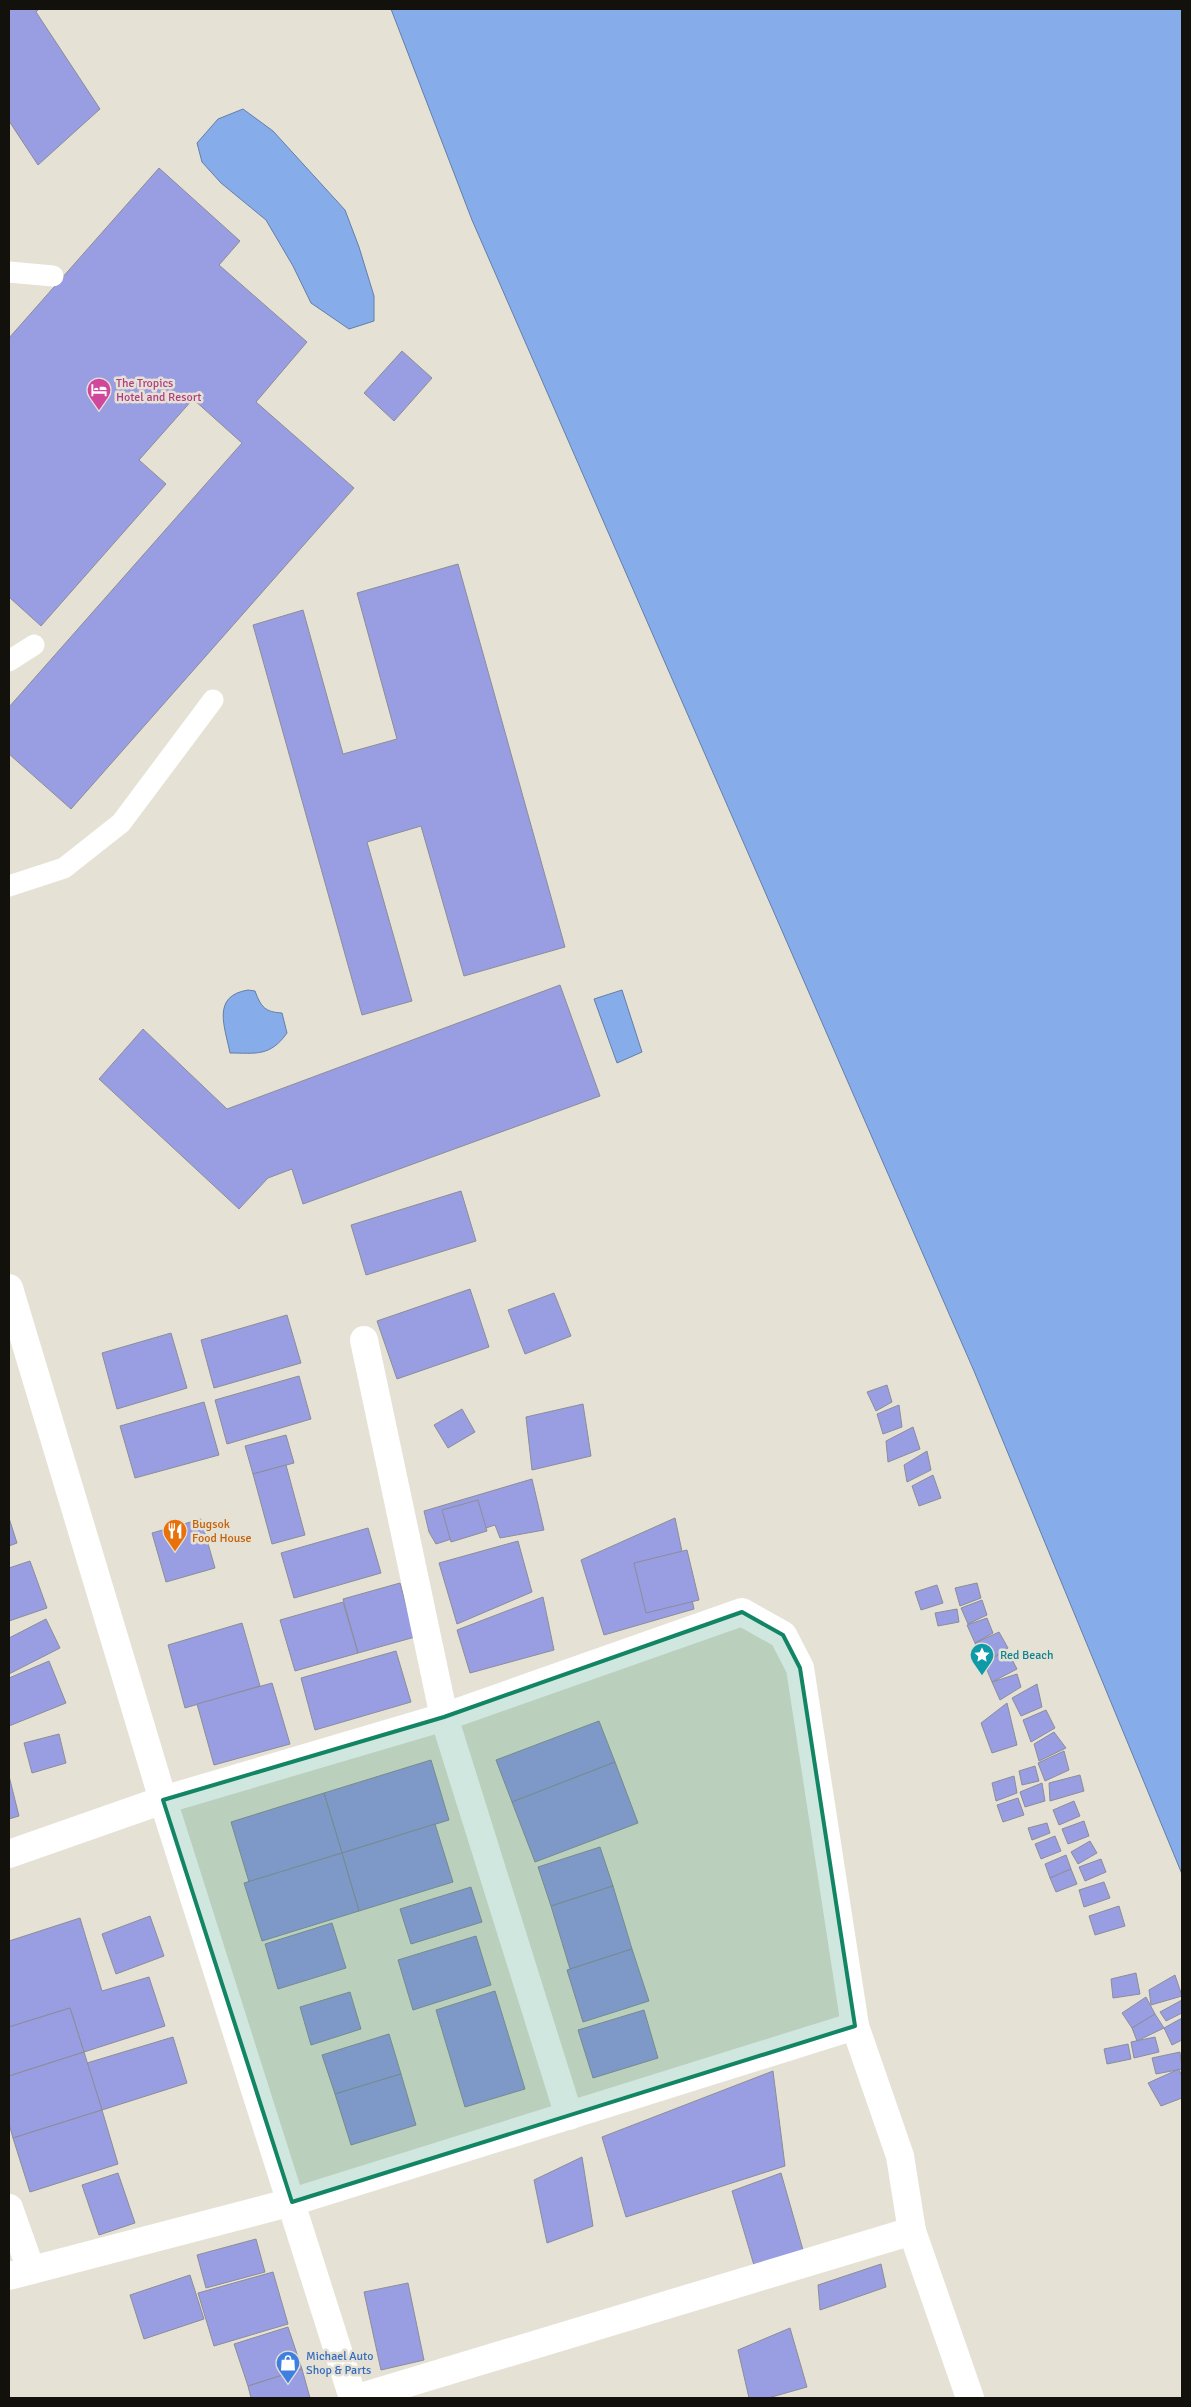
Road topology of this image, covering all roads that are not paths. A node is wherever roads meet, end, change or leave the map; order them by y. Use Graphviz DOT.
graph roads {
  1 [pos="9,272"];
  2 [pos="53,276"];
  3 [pos="34,645"];
  4 [pos="9,661"];
  5 [pos="213,700"];
  6 [pos="9,886"];
  7 [pos="9,1288"];
  8 [pos="364,1340"];
  9 [pos="444,1717"];
  10 [pos="163,1800"];
  11 [pos="9,1854"];
  12 [pos="855,2026"];
  13 [pos="569,2116"];
  14 [pos="292,2202"];
  15 [pos="9,2208"];
  16 [pos="912,2231"];
  17 [pos="20,2273"];
  18 [pos="353,2398"];
  19 [pos="358,2398"];
  20 [pos="970,2398"];
  1 -- 2 [label="lane"];
  3 -- 4 [label="lane"];
  5 -- 6 [label="lane"];
  7 -- 10 [label="street"];
  8 -- 9 [label="street"];
  9 -- 10 [label="street"];
  9 -- 12 [label="street"];
  9 -- 13 [label="street"];
  10 -- 11 [label="street"];
  10 -- 14 [label="street"];
  12 -- 13 [label="street"];
  12 -- 16 [label="street"];
  13 -- 14 [label="street"];
  14 -- 17 [label="street"];
  14 -- 18 [label="street"];
  15 -- 17 [label="street"];
  16 -- 19 [label="street"];
  16 -- 20 [label="street"];
}
